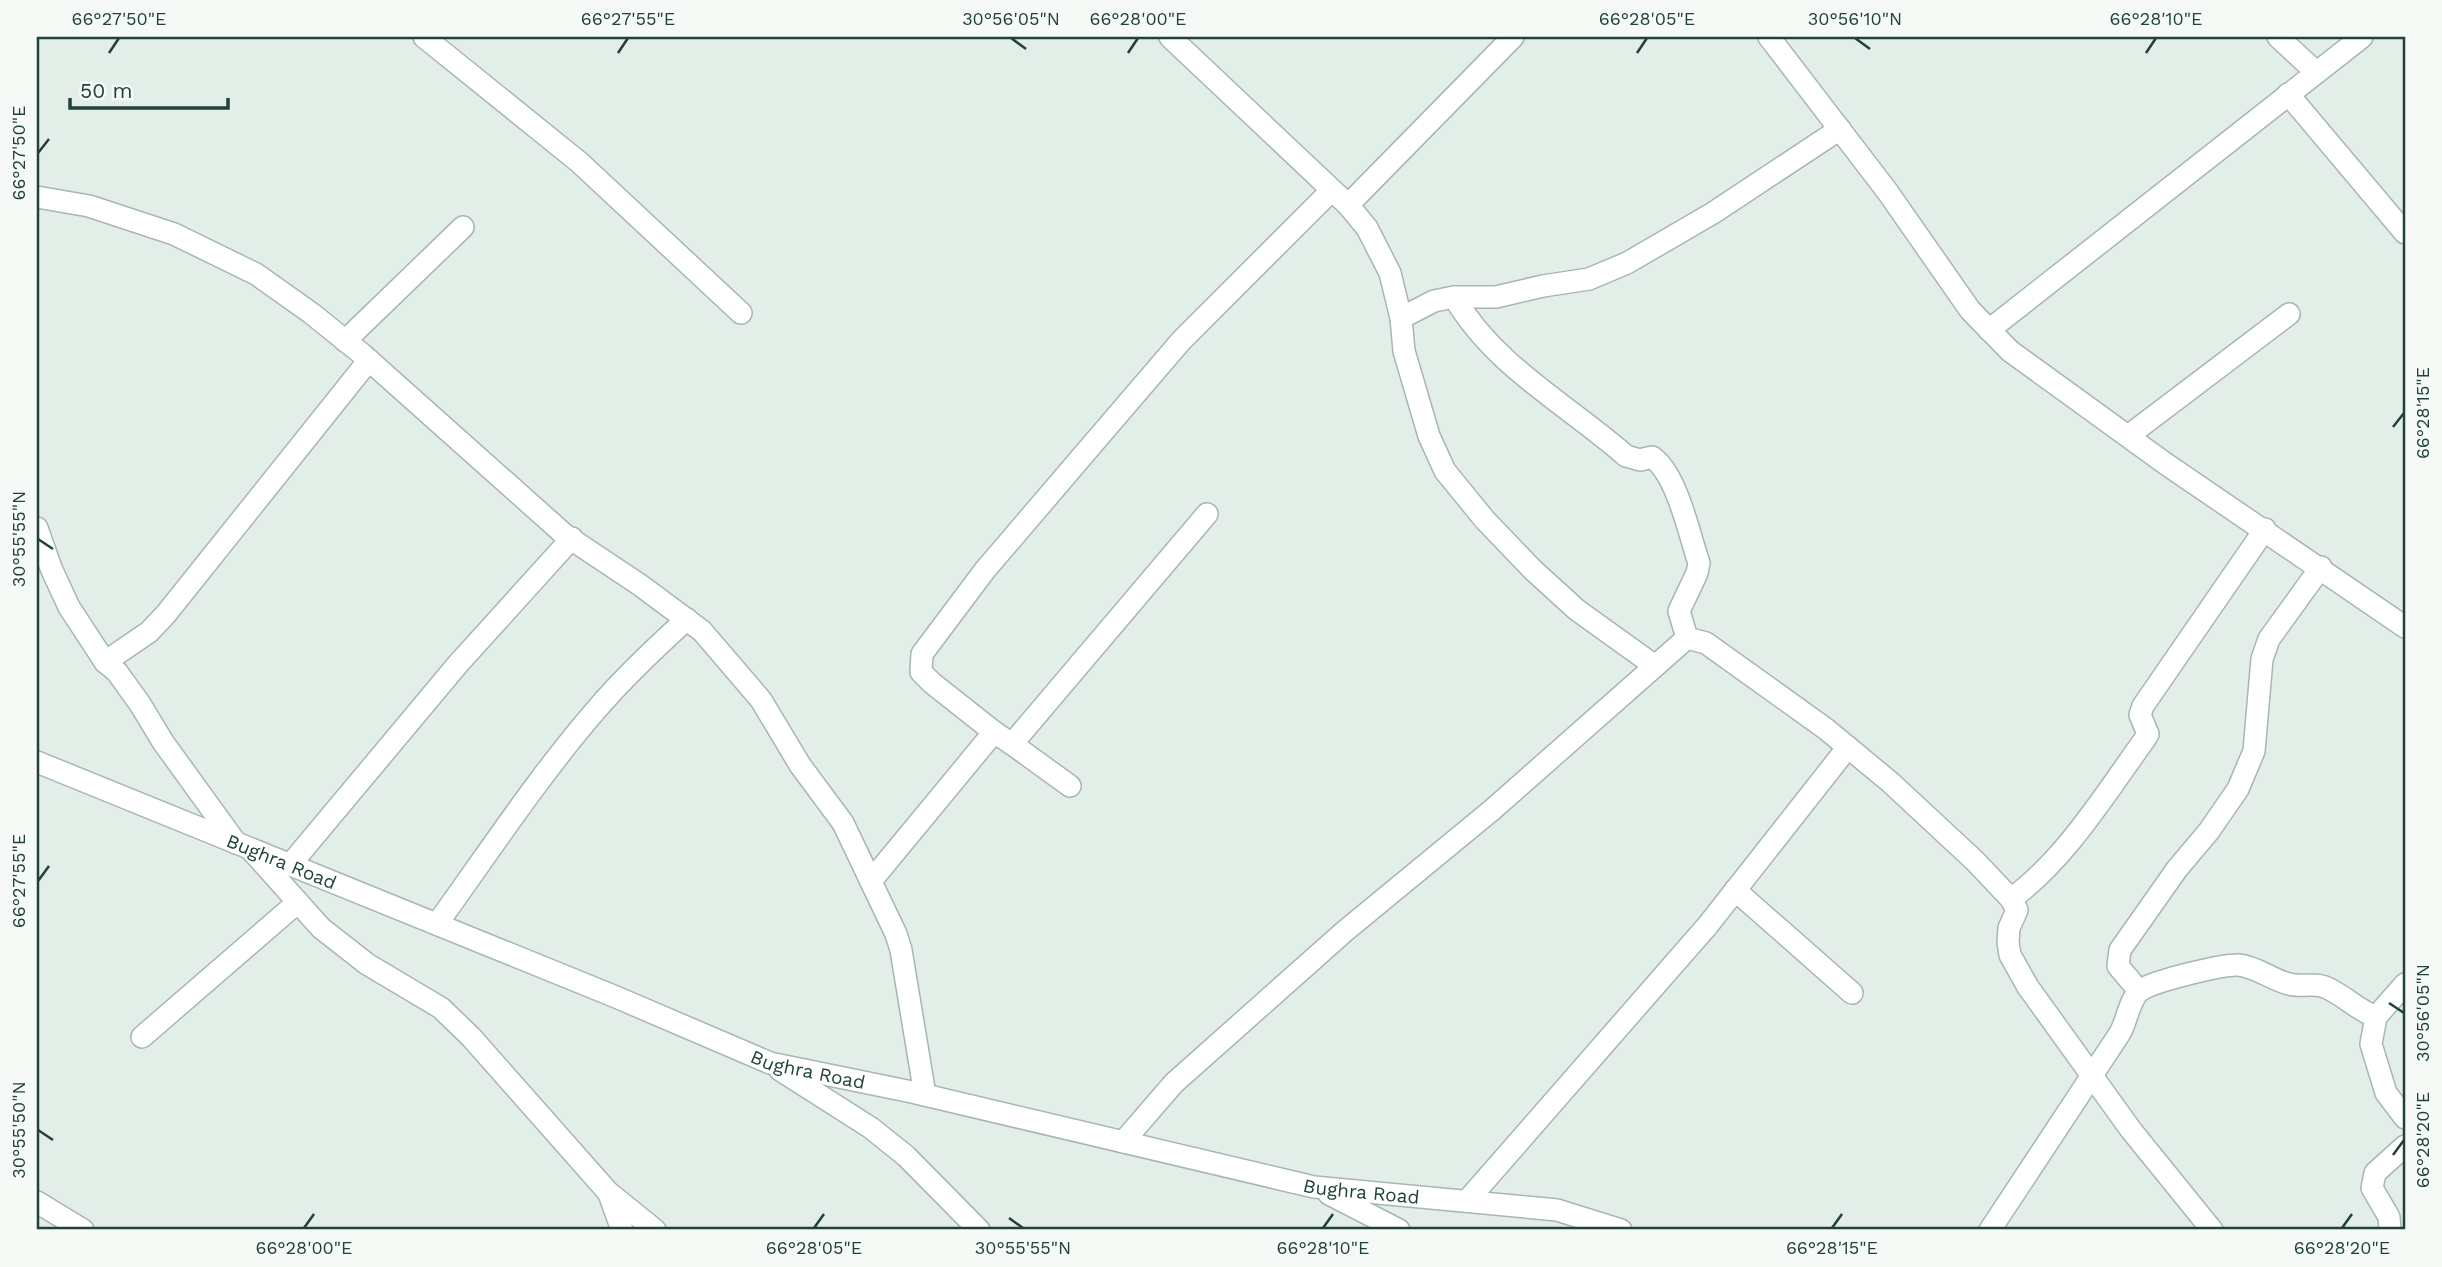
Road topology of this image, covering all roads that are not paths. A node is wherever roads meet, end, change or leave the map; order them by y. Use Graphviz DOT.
graph roads {
  1 [pos="424,37"];
  2 [pos="1170,37"];
  3 [pos="1513,37"];
  4 [pos="1769,37"];
  5 [pos="2278,37"];
  6 [pos="2362,37"];
  7 [pos="2316,72"];
  8 [pos="2288,94"];
  9 [pos="1840,128"];
  10 [pos="1332,190"];
  11 [pos="37,197"];
  12 [pos="1348,205"];
  13 [pos="463,228"];
  14 [pos="2405,233"];
  15 [pos="1454,298"];
  16 [pos="741,313"];
  17 [pos="2289,314"];
  18 [pos="1401,318"];
  19 [pos="1989,330"];
  20 [pos="345,341"];
  21 [pos="369,360"];
  22 [pos="2129,436"];
  23 [pos="1207,514"];
  24 [pos="37,528"];
  25 [pos="2264,529"];
  26 [pos="572,538"];
  27 [pos="2320,567"];
  28 [pos="687,620"];
  29 [pos="2405,626"];
  30 [pos="1687,638"];
  31 [pos="105,662"];
  32 [pos="1655,666"];
  33 [pos="994,732"];
  34 [pos="1012,744"];
  35 [pos="1848,747"];
  36 [pos="37,762"];
  37 [pos="1070,786"];
  38 [pos="242,846"];
  39 [pos="290,865"];
  40 [pos="872,881"];
  41 [pos="1735,890"];
  42 [pos="2011,900"];
  43 [pos="298,902"];
  44 [pos="437,924"];
  45 [pos="2405,984"];
  46 [pos="2139,991"];
  47 [pos="1852,993"];
  48 [pos="2376,1017"];
  49 [pos="142,1037"];
  50 [pos="770,1063"];
  51 [pos="2092,1074"];
  52 [pos="925,1095"];
  53 [pos="2405,1118"];
  54 [pos="1123,1142"];
  55 [pos="2405,1146"];
  56 [pos="1314,1187"];
  57 [pos="608,1192"];
  58 [pos="1467,1201"];
  59 [pos="37,1202"];
  60 [pos="83,1230"];
  61 [pos="622,1230"];
  62 [pos="654,1230"];
  63 [pos="979,1230"];
  64 [pos="1399,1230"];
  65 [pos="1621,1230"];
  66 [pos="1990,1230"];
  67 [pos="2211,1230"];
  68 [pos="2390,1230"];
  1 -- 16 [label="street"];
  2 -- 10 [label="street"];
  3 -- 12 [label="street"];
  4 -- 9 [label="street"];
  5 -- 7 [label="street"];
  6 -- 7 [label="street"];
  7 -- 8 [label="street"];
  8 -- 14 [label="street"];
  8 -- 19 [label="street"];
  9 -- 15 [label="street"];
  9 -- 19 [label="street"];
  10 -- 12 [label="street"];
  10 -- 33 [label="street"];
  11 -- 20 [label="street"];
  12 -- 18 [label="street"];
  13 -- 20 [label="street"];
  15 -- 18 [label="street"];
  15 -- 30 [label="street"];
  17 -- 22 [label="street"];
  18 -- 32 [label="street"];
  19 -- 22 [label="street"];
  20 -- 21 [label="street"];
  21 -- 26 [label="street"];
  21 -- 31 [label="street"];
  22 -- 25 [label="street"];
  23 -- 34 [label="street"];
  24 -- 31 [label="street"];
  25 -- 27 [label="street"];
  25 -- 42 [label="street"];
  26 -- 28 [label="street"];
  26 -- 39 [label="street"];
  27 -- 29 [label="street"];
  27 -- 46 [label="street"];
  28 -- 40 [label="street"];
  28 -- 44 [label="street"];
  30 -- 32 [label="street"];
  30 -- 35 [label="street"];
  31 -- 38 [label="street"];
  32 -- 54 [label="street"];
  33 -- 34 [label="street"];
  33 -- 40 [label="street"];
  34 -- 37 [label="street"];
  35 -- 41 [label="street"];
  35 -- 42 [label="street"];
  36 -- 38 [label="street, Bughra Road"];
  38 -- 39 [label="street, Bughra Road"];
  38 -- 43 [label="street"];
  39 -- 44 [label="street, Bughra Road"];
  40 -- 52 [label="street"];
  41 -- 47 [label="street"];
  41 -- 58 [label="street"];
  42 -- 51 [label="street"];
  43 -- 49 [label="street"];
  43 -- 57 [label="street"];
  44 -- 50 [label="street, Bughra Road"];
  45 -- 48 [label="street"];
  46 -- 48 [label="street"];
  46 -- 51 [label="street"];
  48 -- 53 [label="street"];
  50 -- 52 [label="street, Bughra Road"];
  50 -- 63 [label="street"];
  51 -- 66 [label="street"];
  51 -- 67 [label="street"];
  52 -- 54 [label="street, Bughra Road"];
  54 -- 56 [label="street, Bughra Road"];
  55 -- 68 [label="street"];
  56 -- 58 [label="street, Bughra Road"];
  56 -- 64 [label="street"];
  57 -- 61 [label="street"];
  57 -- 62 [label="street"];
  58 -- 65 [label="street, Bughra Road"];
  59 -- 60 [label="street"];
}
